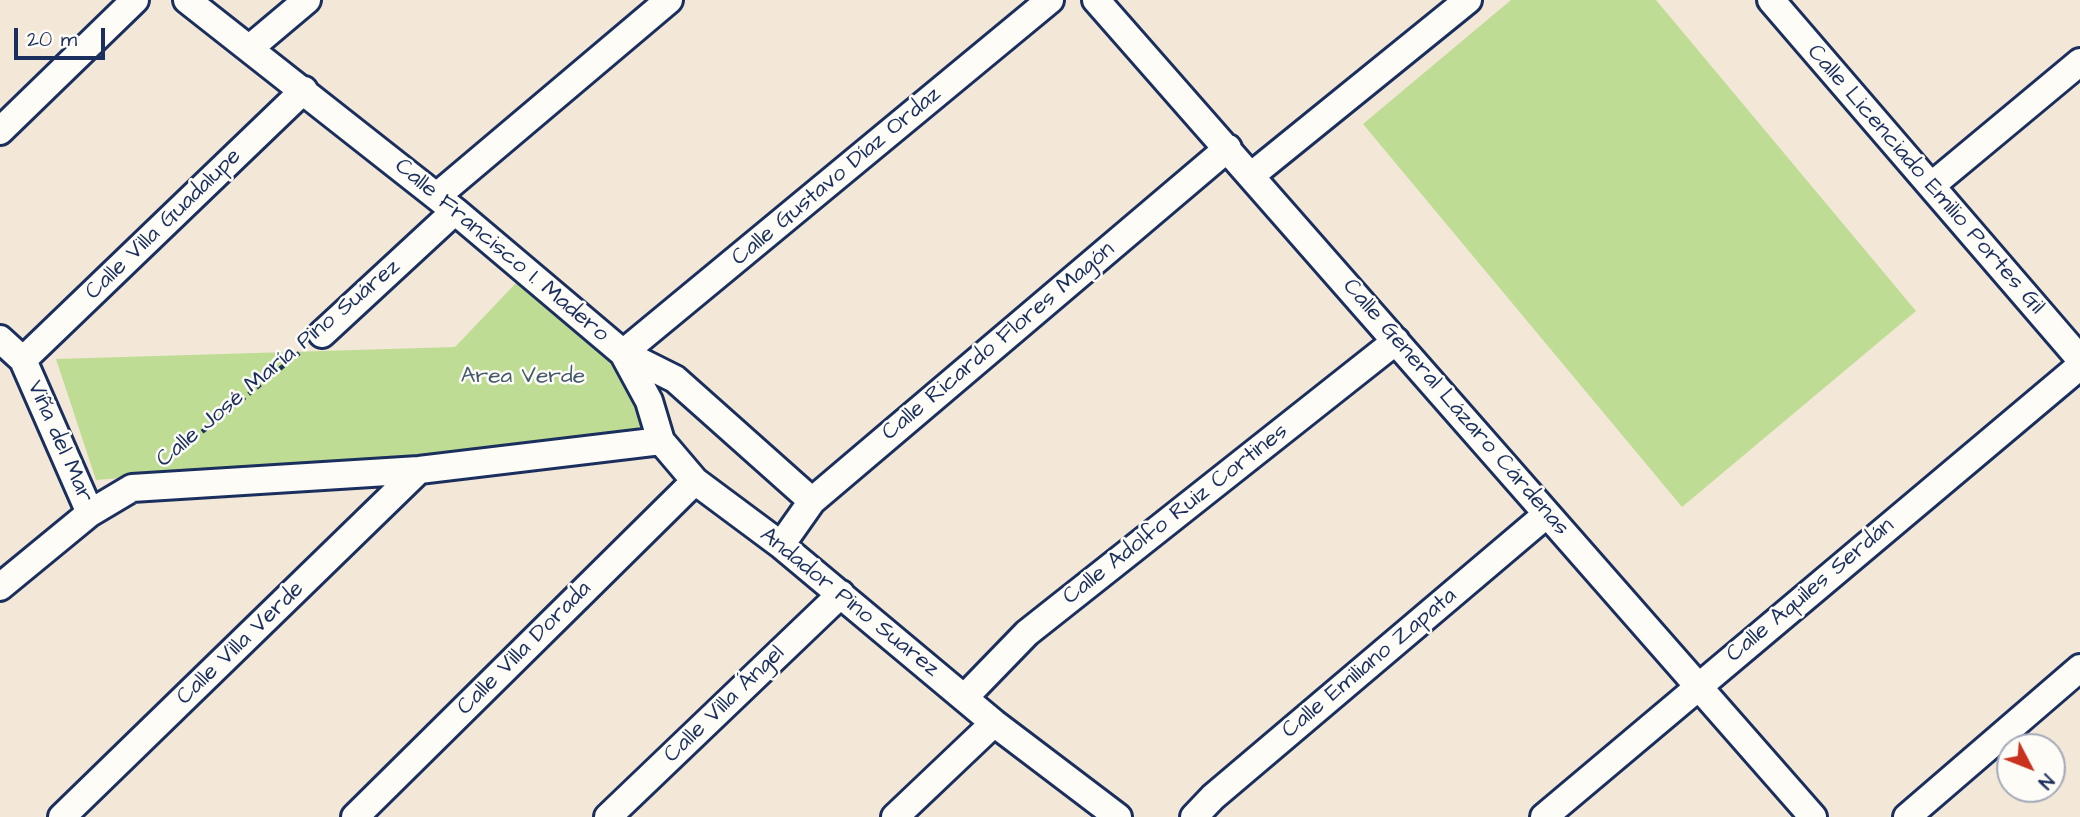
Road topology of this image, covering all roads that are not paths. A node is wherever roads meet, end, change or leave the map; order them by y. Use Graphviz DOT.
graph roads {
  1 [pos="135,0"];
  2 [pos="187,0"];
  3 [pos="307,0"];
  4 [pos="669,0"];
  5 [pos="1049,0"];
  6 [pos="1096,0"];
  7 [pos="1468,0"];
  8 [pos="1780,3"];
  9 [pos="250,48"];
  10 [pos="2080,62"];
  11 [pos="304,90"];
  12 [pos="0,131"];
  13 [pos="1228,148"];
  14 [pos="1252,175"];
  15 [pos="1931,186"];
  16 [pos="446,203"];
  17 [pos="322,334"];
  18 [pos="0,339"];
  19 [pos="1396,341"];
  20 [pos="624,353"];
  21 [pos="2080,359"];
  22 [pos="23,360"];
  23 [pos="2080,366"];
  24 [pos="661,441"];
  25 [pos="419,470"];
  26 [pos="695,481"];
  27 [pos="812,501"];
  28 [pos="90,513"];
  29 [pos="1547,514"];
  30 [pos="781,545"];
  31 [pos="0,587"];
  32 [pos="841,594"];
  33 [pos="2080,668"];
  34 [pos="1698,686"];
  35 [pos="964,698"];
  36 [pos="994,723"];
  37 [pos="62,817"];
  38 [pos="355,817"];
  39 [pos="608,817"];
  40 [pos="895,817"];
  41 [pos="1118,817"];
  42 [pos="1194,817"];
  43 [pos="1544,817"];
  44 [pos="1813,817"];
  45 [pos="1907,817"];
  1 -- 12 [label="street"];
  2 -- 9 [label="street, Calle Francisco I. Madero"];
  3 -- 9 [label="street"];
  4 -- 16 [label="street, Calle José María Pino Suárez"];
  5 -- 20 [label="street, Calle Gustavo Díaz Ordaz"];
  6 -- 13 [label="street, Calle General Lázaro Cárdenas"];
  7 -- 14 [label="street"];
  8 -- 15 [label="street, Calle Licenciado Emilio Portes Gil"];
  9 -- 11 [label="street, Calle Francisco I. Madero"];
  10 -- 15 [label="street"];
  11 -- 16 [label="street, Calle Francisco I. Madero"];
  11 -- 22 [label="street, Calle Villa Guadalupe"];
  13 -- 14 [label="street, Calle General Lázaro Cárdenas"];
  13 -- 27 [label="street, Calle Ricardo Flores Magón"];
  14 -- 19 [label="street, Calle General Lázaro Cárdenas"];
  15 -- 21 [label="street, Calle Licenciado Emilio Portes Gil"];
  16 -- 17 [label="street, Calle José María Pino Suárez"];
  16 -- 20 [label="street, Calle Francisco I. Madero"];
  18 -- 22 [label="street, Viña del Mar"];
  19 -- 29 [label="street, Calle General Lázaro Cárdenas"];
  19 -- 35 [label="street, Calle Adolfo Ruiz Cortines"];
  20 -- 24 [label="street, Andador Pino Suarez"];
  20 -- 27 [label="street, Calle Francisco I. Madero"];
  22 -- 28 [label="street, Viña del Mar"];
  23 -- 34 [label="street, Calle Aquiles Serdán"];
  24 -- 25 [label="street"];
  24 -- 26 [label="street, Andador Pino Suarez"];
  25 -- 28 [label="street"];
  25 -- 37 [label="street, Calle Villa Verde"];
  26 -- 30 [label="street, Andador Pino Suarez"];
  26 -- 38 [label="street, Calle Villa Dorada"];
  27 -- 30 [label="street, Calle Ricardo Flores Magón"];
  28 -- 31 [label="street"];
  29 -- 34 [label="street, Calle General Lázaro Cárdenas"];
  29 -- 42 [label="street, Calle Emiliano Zapata"];
  30 -- 32 [label="street, Andador Pino Suarez"];
  32 -- 35 [label="street, Andador Pino Suarez"];
  32 -- 39 [label="street, Calle Villa Ángel"];
  33 -- 45 [label="street"];
  34 -- 43 [label="street, Calle Aquiles Serdán"];
  34 -- 44 [label="street, Calle General Lázaro Cárdenas"];
  35 -- 36 [label="street, Andador Pino Suarez"];
  36 -- 40 [label="street"];
  36 -- 41 [label="street, Andador Pino Suarez"];
}
